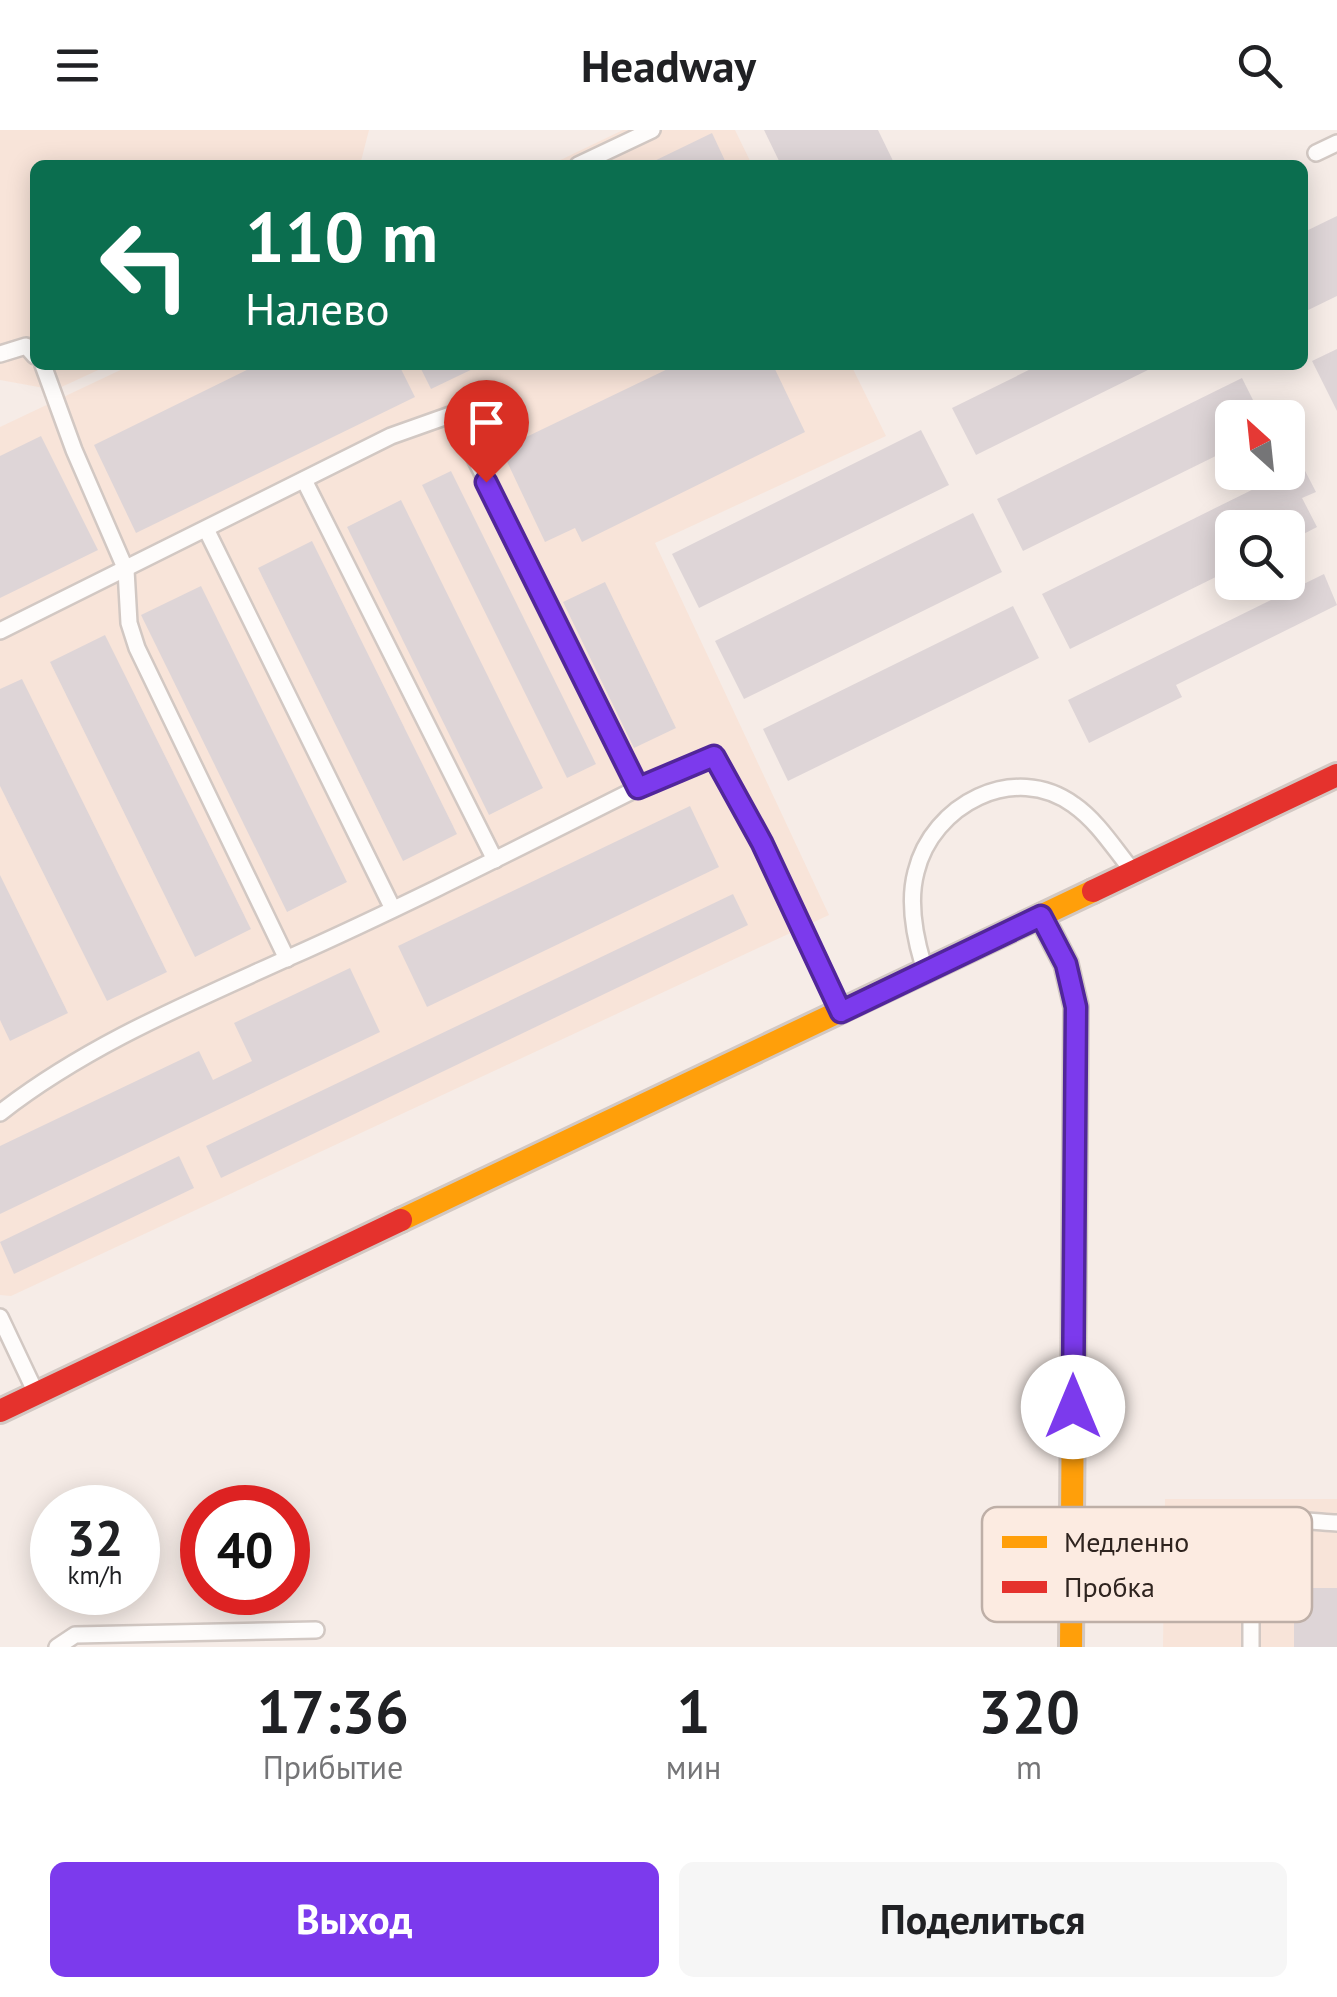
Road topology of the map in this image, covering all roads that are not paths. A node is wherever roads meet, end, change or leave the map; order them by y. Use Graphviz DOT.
graph roads {
  1 [pos="652,130"];
  2 [pos="1337,143"];
  3 [pos="1316,153"];
  4 [pos="589,160"];
  5 [pos="30,350"];
  6 [pos="0,354"];
  7 [pos="45,370"];
  8 [pos="304,480"];
  9 [pos="206,529"];
  10 [pos="126,570"];
  11 [pos="0,632"];
  12 [pos="1337,775"];
  13 [pos="638,788"];
  14 [pos="494,860"];
  15 [pos="1134,872"];
  16 [pos="393,909"];
  17 [pos="1041,916"];
  18 [pos="288,959"];
  19 [pos="925,972"];
  20 [pos="841,1012"];
  21 [pos="0,1091"];
  22 [pos="4,1110"];
  23 [pos="0,1317"];
  24 [pos="37,1394"];
  25 [pos="0,1412"];
  26 [pos="1072,1507"];
  27 [pos="1071,1622"];
  28 [pos="1250,1622"];
  29 [pos="316,1630"];
  30 [pos="56,1647"];
  31 [pos="1071,1647"];
  32 [pos="1250,1647"];
  1 -- 4 [label="lane"];
  2 -- 3 [label="lane"];
  5 -- 6 [label="lane"];
  7 -- 10 [label="lane"];
  8 -- 9 [label="lane"];
  8 -- 13 [label="lane"];
  8 -- 14 [label="lane"];
  9 -- 10 [label="lane"];
  9 -- 16 [label="lane"];
  10 -- 11 [label="lane"];
  10 -- 18 [label="lane"];
  12 -- 15 [label="main road"];
  13 -- 14 [label="lane"];
  13 -- 20 [label="lane"];
  14 -- 16 [label="lane"];
  15 -- 17 [label="main road"];
  15 -- 19 [label="lane"];
  16 -- 18 [label="lane"];
  17 -- 19 [label="main road"];
  17 -- 26 [label="main road"];
  18 -- 22 [label="lane"];
  19 -- 20 [label="main road"];
  20 -- 24 [label="main road"];
  21 -- 22 [label="lane"];
  23 -- 24 [label="lane"];
  24 -- 25 [label="main road"];
  27 -- 31 [label="main road"];
  28 -- 32 [label="lane"];
  29 -- 30 [label="lane"];
}
